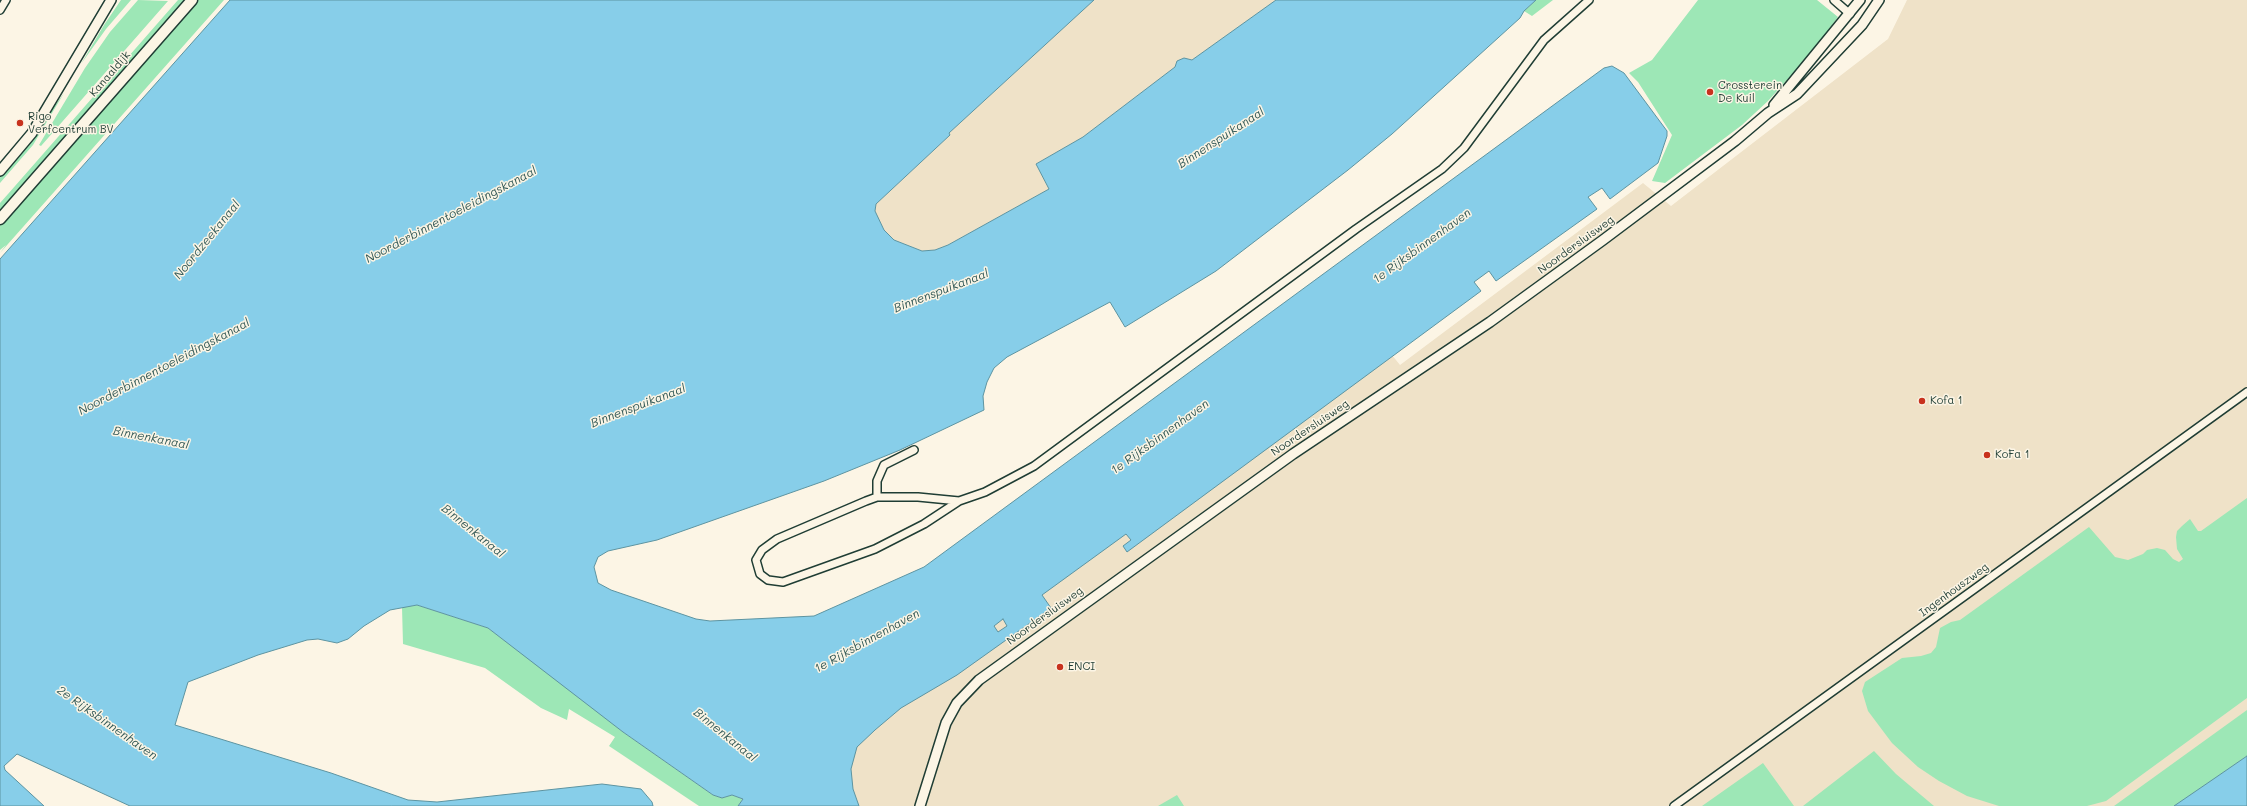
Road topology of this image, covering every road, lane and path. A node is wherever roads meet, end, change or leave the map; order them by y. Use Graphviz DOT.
graph roads {
  1 [pos="6,0"];
  2 [pos="111,0"];
  3 [pos="192,0"];
  4 [pos="1589,0"];
  5 [pos="1834,0"];
  6 [pos="1860,0"];
  7 [pos="1878,0"];
  8 [pos="0,10"];
  9 [pos="1850,14"];
  10 [pos="1862,25"];
  11 [pos="1768,113"];
  12 [pos="0,171"];
  13 [pos="0,219"];
  14 [pos="2247,392"];
  15 [pos="914,450"];
  16 [pos="877,497"];
  17 [pos="959,501"];
  18 [pos="920,806"];
  19 [pos="1674,806"];
  1 -- 8 [label="street"];
  2 -- 12 [label="street"];
  3 -- 13 [label="main road, Kanaaldijk"];
  4 -- 17 [label="street"];
  5 -- 9 [label="street"];
  6 -- 9 [label="street, Noordersluisweg"];
  7 -- 10 [label="street, Noordersluisweg"];
  9 -- 10 [label="street"];
  9 -- 11 [label="street, Noordersluisweg"];
  10 -- 11 [label="street, Noordersluisweg"];
  11 -- 18 [label="street, Noordersluisweg"];
  14 -- 19 [label="street, Ingenhouszweg"];
  15 -- 16 [label="street"];
  16 -- 17 [label="street"];
  16 -- 17 [label="street"];
}
